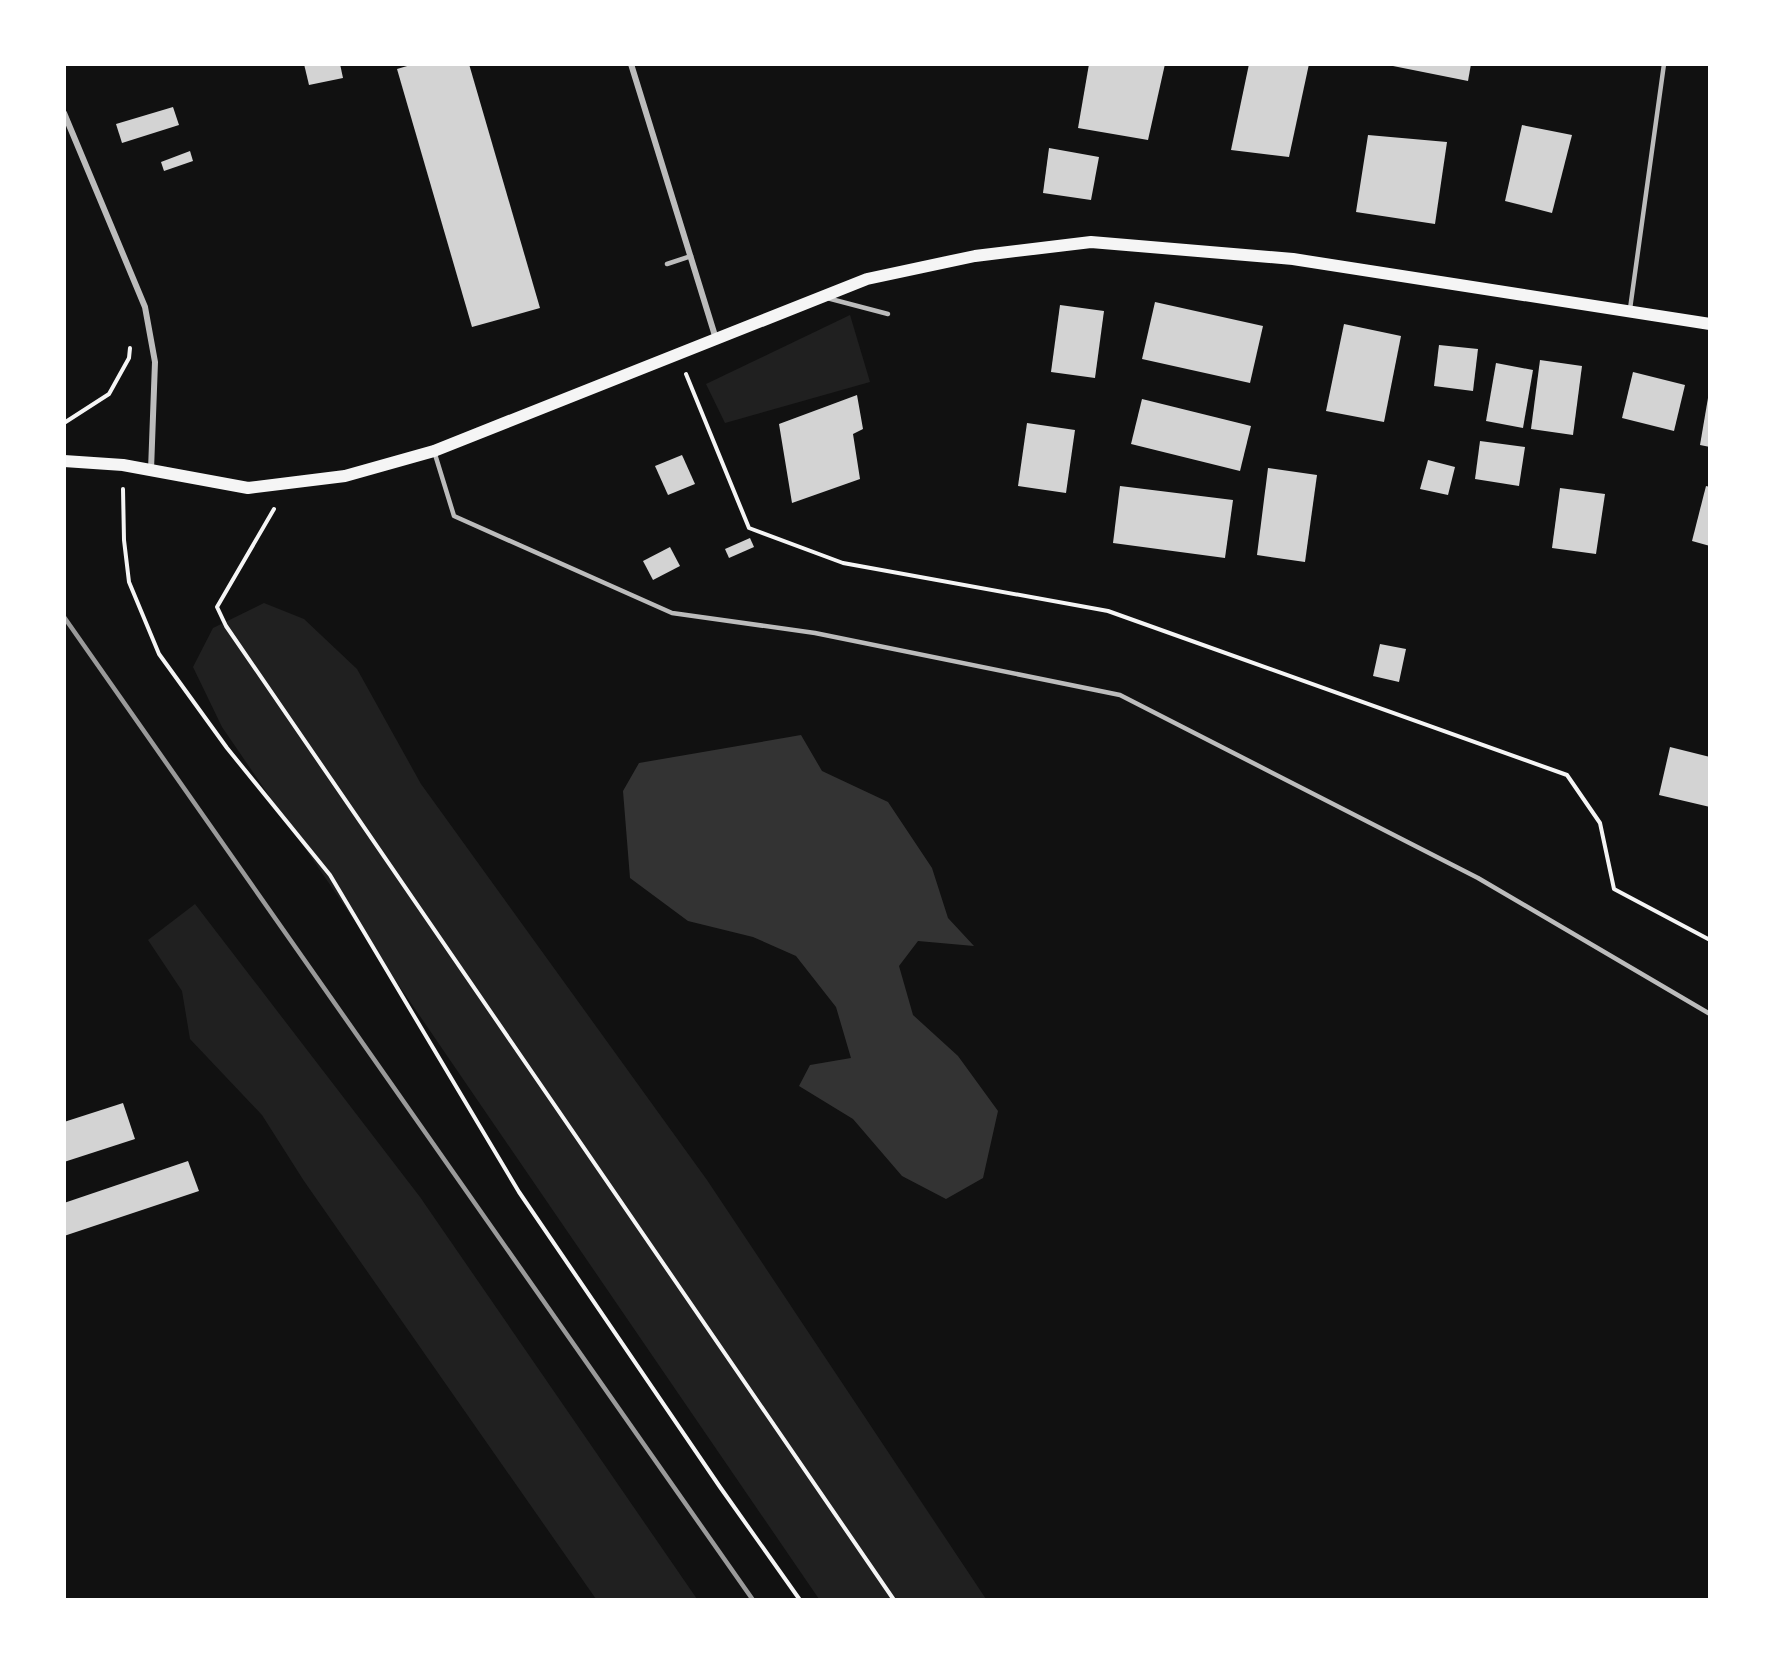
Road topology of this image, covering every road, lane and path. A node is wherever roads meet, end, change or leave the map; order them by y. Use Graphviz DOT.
graph roads {
  1 [pos="631,64"];
  2 [pos="1664,64"];
  3 [pos="64,113"];
  4 [pos="691,256"];
  5 [pos="667,264"];
  6 [pos="821,297"];
  7 [pos="1630,312"];
  8 [pos="888,314"];
  9 [pos="1710,324"];
  10 [pos="130,338"];
  11 [pos="717,339"];
  12 [pos="677,354"];
  13 [pos="64,423"];
  14 [pos="434,451"];
  15 [pos="64,461"];
  16 [pos="151,471"];
  17 [pos="123,485"];
  18 [pos="277,503"];
  19 [pos="1710,940"];
  20 [pos="1710,1014"];
  21 [pos="800,1599"];
  22 [pos="894,1599"];
  1 -- 4 [label="street"];
  2 -- 7 [label="lane"];
  3 -- 16 [label="street"];
  4 -- 5 [label="lane"];
  4 -- 11 [label="street"];
  6 -- 7 [label="main road"];
  6 -- 8 [label="lane"];
  6 -- 11 [label="main road"];
  7 -- 9 [label="main road"];
  10 -- 13 [label="path"];
  11 -- 12 [label="main road"];
  12 -- 14 [label="main road"];
  12 -- 19 [label="path"];
  14 -- 16 [label="main road"];
  14 -- 20 [label="lane"];
  15 -- 16 [label="main road"];
  17 -- 21 [label="path"];
  18 -- 22 [label="path"];
}
